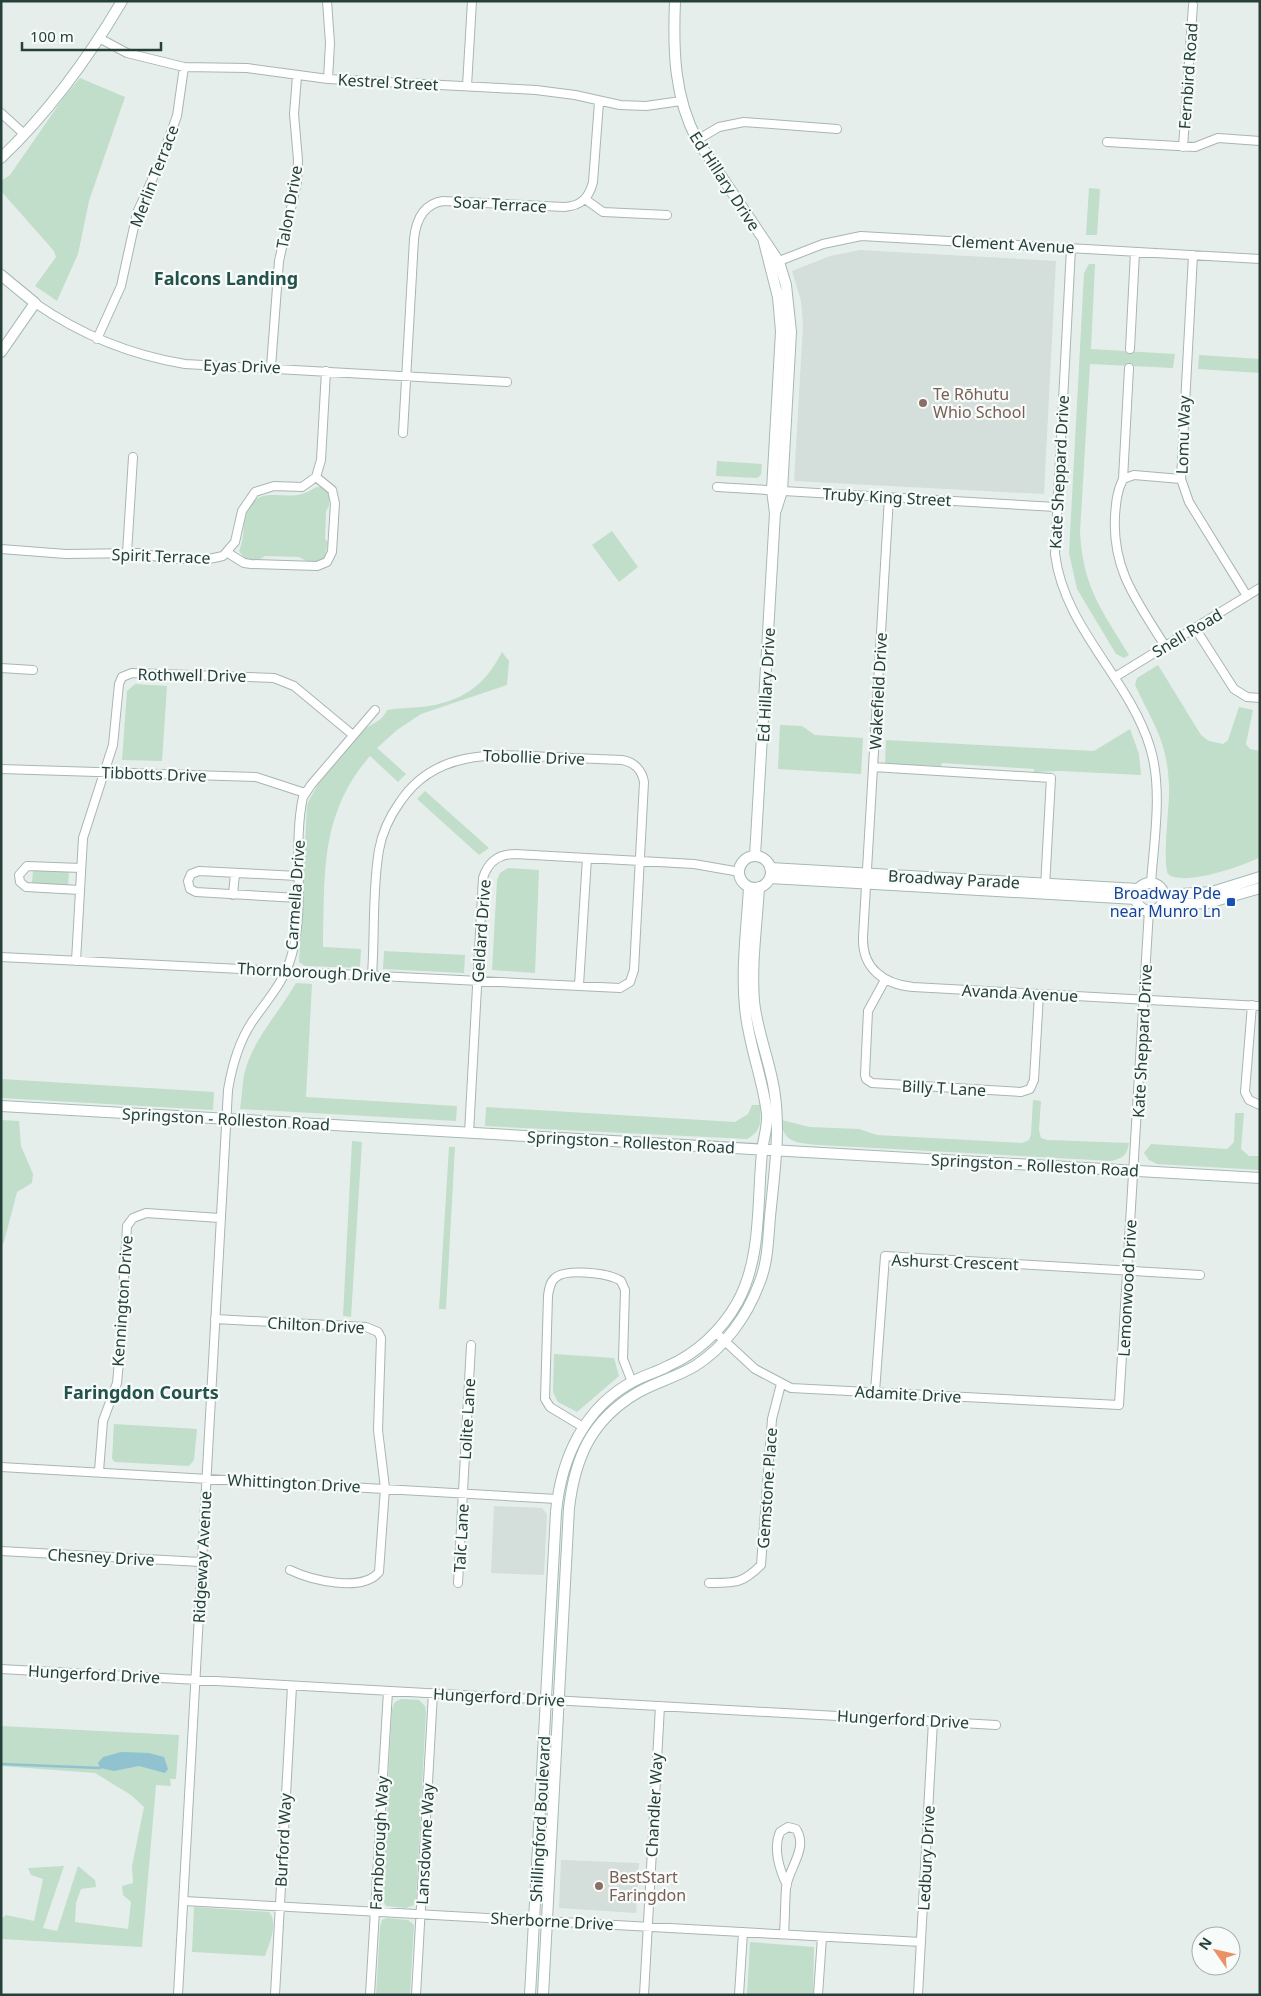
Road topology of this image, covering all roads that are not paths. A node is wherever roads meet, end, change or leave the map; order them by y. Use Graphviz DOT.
graph roads {
  1 [pos="122,1"];
  2 [pos="327,1"];
  3 [pos="472,1"];
  4 [pos="675,1"];
  5 [pos="1193,5"];
  6 [pos="99,38"];
  7 [pos="184,67"];
  8 [pos="297,76"];
  9 [pos="328,80"];
  10 [pos="467,86"];
  11 [pos="681,101"];
  12 [pos="599,102"];
  13 [pos="1,113"];
  14 [pos="837,128"];
  15 [pos="24,134"];
  16 [pos="697,140"];
  17 [pos="1260,141"];
  18 [pos="1107,142"];
  19 [pos="1183,147"];
  20 [pos="1,158"];
  21 [pos="585,199"];
  22 [pos="667,215"];
  23 [pos="1071,248"];
  24 [pos="1135,252"];
  25 [pos="1193,255"];
  26 [pos="1260,259"];
  27 [pos="775,263"];
  28 [pos="1,275"];
  29 [pos="35,304"];
  30 [pos="97,339"];
  31 [pos="1130,349"];
  32 [pos="1,352"];
  33 [pos="271,367"];
  34 [pos="1130,368"];
  35 [pos="326,371"];
  36 [pos="406,376"];
  37 [pos="507,382"];
  38 [pos="403,433"];
  39 [pos="132,457"];
  40 [pos="316,476"];
  41 [pos="1123,479"];
  42 [pos="1181,479"];
  43 [pos="718,487"];
  44 [pos="777,491"];
  45 [pos="888,497"];
  46 [pos="1056,507"];
  47 [pos="1,549"];
  48 [pos="127,553"];
  49 [pos="228,553"];
  50 [pos="1260,588"];
  51 [pos="1247,596"];
  52 [pos="1195,628"];
  53 [pos="1165,646"];
  54 [pos="1,668"];
  55 [pos="33,670"];
  56 [pos="1115,678"];
  57 [pos="1260,698"];
  58 [pos="375,710"];
  59 [pos="352,735"];
  60 [pos="873,767"];
  61 [pos="1,769"];
  62 [pos="105,772"];
  63 [pos="305,793"];
  64 [pos="755,856"];
  65 [pos="587,858"];
  66 [pos="640,861"];
  67 [pos="81,868"];
  68 [pos="740,872"];
  69 [pos="234,873"];
  70 [pos="770,873"];
  71 [pos="298,876"];
  72 [pos="1260,877"];
  73 [pos="867,879"];
  74 [pos="1151,883"];
  75 [pos="754,887"];
  76 [pos="1260,888"];
  77 [pos="1044,889"];
  78 [pos="80,890"];
  79 [pos="1137,894"];
  80 [pos="233,895"];
  81 [pos="298,898"];
  82 [pos="1162,900"];
  83 [pos="1149,910"];
  84 [pos="1,957"];
  85 [pos="76,960"];
  86 [pos="287,970"];
  87 [pos="372,975"];
  88 [pos="885,980"];
  89 [pos="478,981"];
  90 [pos="579,985"];
  91 [pos="626,986"];
  92 [pos="1039,994"];
  93 [pos="1144,1000"];
  94 [pos="1256,1005"];
  95 [pos="1260,1105"];
  96 [pos="1,1106"];
  97 [pos="226,1119"];
  98 [pos="469,1133"];
  99 [pos="762,1150"];
  100 [pos="776,1151"];
  101 [pos="1134,1171"];
  102 [pos="1260,1178"];
  103 [pos="220,1218"];
  104 [pos="1128,1270"];
  105 [pos="1200,1276"];
  106 [pos="215,1319"];
  107 [pos="715,1332"];
  108 [pos="724,1341"];
  109 [pos="471,1344"];
  110 [pos="632,1382"];
  111 [pos="781,1384"];
  112 [pos="875,1392"];
  113 [pos="1119,1405"];
  114 [pos="583,1427"];
  115 [pos="1,1466"];
  116 [pos="99,1471"];
  117 [pos="206,1478"];
  118 [pos="385,1488"];
  119 [pos="464,1493"];
  120 [pos="557,1499"];
  121 [pos="1,1551"];
  122 [pos="201,1562"];
  123 [pos="290,1570"];
  124 [pos="458,1583"];
  125 [pos="709,1583"];
  126 [pos="550,1644"];
  127 [pos="563,1644"];
  128 [pos="1,1669"];
  129 [pos="195,1680"];
  130 [pos="292,1686"];
  131 [pos="388,1691"];
  132 [pos="433,1693"];
  133 [pos="547,1699"];
  134 [pos="559,1700"];
  135 [pos="660,1706"];
  136 [pos="933,1721"];
  137 [pos="996,1725"];
  138 [pos="786,1885"];
  139 [pos="184,1901"];
  140 [pos="280,1906"];
  141 [pos="375,1912"];
  142 [pos="421,1914"];
  143 [pos="535,1920"];
  144 [pos="547,1921"];
  145 [pos="648,1926"];
  146 [pos="743,1932"];
  147 [pos="784,1934"];
  148 [pos="822,1937"];
  149 [pos="921,1942"];
  150 [pos="178,1995"];
  151 [pos="275,1995"];
  152 [pos="370,1995"];
  153 [pos="416,1995"];
  154 [pos="530,1995"];
  155 [pos="543,1995"];
  156 [pos="644,1995"];
  157 [pos="739,1995"];
  158 [pos="818,1995"];
  159 [pos="918,1995"];
  1 -- 6 [label="street"];
  2 -- 9 [label="street"];
  3 -- 10 [label="street"];
  4 -- 11 [label="street, Ed Hillary Drive"];
  5 -- 19 [label="street, Fernbird Road"];
  6 -- 7 [label="street, Kestrel Street"];
  6 -- 15 [label="street"];
  7 -- 8 [label="street, Kestrel Street"];
  7 -- 30 [label="street, Merlin Terrace"];
  8 -- 9 [label="street, Kestrel Street"];
  8 -- 33 [label="street, Talon Drive"];
  9 -- 10 [label="street, Kestrel Street"];
  10 -- 12 [label="street, Kestrel Street"];
  11 -- 12 [label="street, Kestrel Street"];
  11 -- 16 [label="street, Ed Hillary Drive"];
  12 -- 21 [label="street"];
  13 -- 15 [label="street"];
  14 -- 16 [label="street"];
  15 -- 20 [label="street"];
  16 -- 27 [label="street, Ed Hillary Drive"];
  17 -- 19 [label="street"];
  18 -- 19 [label="street"];
  21 -- 22 [label="street"];
  21 -- 36 [label="street, Soar Terrace"];
  23 -- 24 [label="street, Clement Avenue"];
  23 -- 27 [label="street, Clement Avenue"];
  23 -- 46 [label="street, Kate Sheppard Drive"];
  24 -- 25 [label="street, Clement Avenue"];
  24 -- 31 [label="street"];
  25 -- 26 [label="street, Clement Avenue"];
  25 -- 42 [label="street, Lomu Way"];
  27 -- 44 [label="street, Ed Hillary Drive"];
  28 -- 29 [label="street, Eyas Drive"];
  29 -- 30 [label="street, Eyas Drive"];
  29 -- 32 [label="street"];
  30 -- 33 [label="street, Eyas Drive"];
  33 -- 35 [label="street, Eyas Drive"];
  34 -- 41 [label="street"];
  35 -- 36 [label="street, Eyas Drive"];
  35 -- 40 [label="street"];
  36 -- 37 [label="street, Eyas Drive"];
  36 -- 38 [label="street"];
  39 -- 48 [label="street"];
  40 -- 49 [label="street, Spirit Terrace"];
  40 -- 49 [label="street"];
  41 -- 42 [label="street"];
  41 -- 53 [label="street"];
  42 -- 51 [label="street, Lomu Way"];
  43 -- 44 [label="street, Truby King Street"];
  44 -- 45 [label="street, Truby King Street"];
  44 -- 64 [label="street, Ed Hillary Drive"];
  45 -- 46 [label="street, Truby King Street"];
  45 -- 60 [label="street, Wakefield Drive"];
  46 -- 56 [label="street, Kate Sheppard Drive"];
  47 -- 48 [label="street, Spirit Terrace"];
  48 -- 49 [label="street, Spirit Terrace"];
  50 -- 51 [label="street, Snell Road"];
  51 -- 52 [label="street, Snell Road"];
  52 -- 53 [label="street, Snell Road"];
  52 -- 57 [label="street"];
  53 -- 56 [label="street, Snell Road"];
  54 -- 55 [label="street"];
  56 -- 74 [label="street, Kate Sheppard Drive"];
  58 -- 59 [label="street, Carmella Drive"];
  59 -- 62 [label="street, Rothwell Drive"];
  59 -- 63 [label="street, Carmella Drive"];
  60 -- 73 [label="street, Wakefield Drive"];
  60 -- 77 [label="street"];
  61 -- 62 [label="street, Tibbotts Drive"];
  62 -- 63 [label="street, Tibbotts Drive"];
  62 -- 67 [label="street, Rothwell Drive"];
  63 -- 71 [label="street, Carmella Drive"];
  64 -- 68 [label="street"];
  64 -- 70 [label="street"];
  65 -- 66 [label="street, Geldard Drive"];
  65 -- 89 [label="street, Geldard Drive"];
  65 -- 90 [label="street"];
  66 -- 68 [label="street, Geldard Drive"];
  66 -- 87 [label="street, Tobollie Drive"];
  66 -- 91 [label="street, Tobollie Drive"];
  67 -- 78 [label="street, Rothwell Drive"];
  67 -- 78 [label="street"];
  68 -- 75 [label="street"];
  69 -- 71 [label="street"];
  69 -- 80 [label="street"];
  69 -- 80 [label="street"];
  70 -- 73 [label="street, Broadway Parade"];
  70 -- 75 [label="street"];
  71 -- 81 [label="street, Carmella Drive"];
  72 -- 82 [label="street"];
  73 -- 77 [label="street, Broadway Parade"];
  73 -- 88 [label="street"];
  74 -- 79 [label="street"];
  74 -- 82 [label="street"];
  75 -- 99 [label="street"];
  75 -- 100 [label="street"];
  76 -- 82 [label="street"];
  77 -- 79 [label="street, Broadway Parade"];
  78 -- 85 [label="street, Rothwell Drive"];
  79 -- 83 [label="street"];
  80 -- 81 [label="street"];
  81 -- 86 [label="street, Carmella Drive"];
  82 -- 83 [label="street"];
  83 -- 93 [label="street, Kate Sheppard Drive"];
  84 -- 85 [label="street, Thornborough Drive"];
  85 -- 86 [label="street, Thornborough Drive"];
  86 -- 87 [label="street, Thornborough Drive"];
  86 -- 97 [label="street, Carmella Drive"];
  87 -- 89 [label="street, Thornborough Drive"];
  88 -- 92 [label="street, Avanda Avenue"];
  88 -- 92 [label="street, Billy T Lane"];
  89 -- 90 [label="street, Thornborough Drive"];
  89 -- 98 [label="street, Geldard Drive"];
  90 -- 91 [label="street, Thornborough Drive"];
  92 -- 93 [label="street, Avanda Avenue"];
  93 -- 94 [label="street, Avanda Avenue"];
  93 -- 101 [label="street, Kate Sheppard Drive"];
  94 -- 95 [label="street"];
  96 -- 97 [label="street, Springston - Rolleston Road"];
  97 -- 98 [label="street, Springston - Rolleston Road"];
  97 -- 103 [label="street, Ridgeway Avenue"];
  98 -- 99 [label="street, Springston - Rolleston Road"];
  99 -- 100 [label="street, Springston - Rolleston Road"];
  99 -- 107 [label="street, Shillingford Boulevard"];
  100 -- 101 [label="street, Springston - Rolleston Road"];
  100 -- 108 [label="street, Shillingford Boulevard"];
  101 -- 102 [label="street, Springston - Rolleston Road"];
  101 -- 104 [label="street, Lemonwood Drive"];
  103 -- 106 [label="street, Ridgeway Avenue"];
  103 -- 116 [label="street, Kennington Drive"];
  104 -- 105 [label="street"];
  104 -- 112 [label="street, Ashurst Crescent"];
  104 -- 113 [label="street, Lemonwood Drive"];
  106 -- 117 [label="street, Ridgeway Avenue"];
  106 -- 118 [label="street, Chilton Drive"];
  107 -- 108 [label="street, Adamite Drive"];
  107 -- 110 [label="street, Shillingford Boulevard"];
  108 -- 111 [label="street, Adamite Drive"];
  108 -- 127 [label="street, Shillingford Boulevard"];
  109 -- 119 [label="street, Lolite Lane"];
  110 -- 114 [label="street, Shillingford Boulevard"];
  110 -- 114 [label="street"];
  111 -- 112 [label="street, Adamite Drive"];
  111 -- 125 [label="street, Gemstone Place"];
  112 -- 113 [label="street, Adamite Drive"];
  114 -- 120 [label="street, Shillingford Boulevard"];
  115 -- 116 [label="street, Whittington Drive"];
  116 -- 117 [label="street, Whittington Drive"];
  117 -- 118 [label="street, Whittington Drive"];
  117 -- 122 [label="street, Ridgeway Avenue"];
  118 -- 119 [label="street, Whittington Drive"];
  118 -- 123 [label="street"];
  119 -- 120 [label="street, Whittington Drive"];
  119 -- 124 [label="street, Talc Lane"];
  120 -- 126 [label="street, Shillingford Boulevard"];
  121 -- 122 [label="street, Chesney Drive"];
  122 -- 129 [label="street, Ridgeway Avenue"];
  126 -- 127 [label="street"];
  126 -- 133 [label="street, Shillingford Boulevard"];
  127 -- 134 [label="street, Shillingford Boulevard"];
  128 -- 129 [label="street, Hungerford Drive"];
  129 -- 130 [label="street, Hungerford Drive"];
  129 -- 139 [label="street, Ridgeway Avenue"];
  130 -- 131 [label="street, Hungerford Drive"];
  130 -- 140 [label="street, Burford Way"];
  131 -- 132 [label="street, Hungerford Drive"];
  131 -- 141 [label="street, Farnborough Way"];
  132 -- 133 [label="street, Hungerford Drive"];
  132 -- 142 [label="street, Lansdowne Way"];
  133 -- 134 [label="street, Hungerford Drive"];
  133 -- 143 [label="street, Shillingford Boulevard"];
  134 -- 135 [label="street, Hungerford Drive"];
  134 -- 144 [label="street, Shillingford Boulevard"];
  135 -- 136 [label="street, Hungerford Drive"];
  135 -- 145 [label="street, Chandler Way"];
  136 -- 137 [label="street, Hungerford Drive"];
  136 -- 149 [label="street, Ledbury Drive"];
  138 -- 138 [label="street"];
  138 -- 147 [label="street"];
  139 -- 140 [label="street, Sherborne Drive"];
  139 -- 150 [label="street, Ridgeway Avenue"];
  140 -- 141 [label="street, Sherborne Drive"];
  140 -- 151 [label="street, Burford Way"];
  141 -- 142 [label="street, Sherborne Drive"];
  141 -- 152 [label="street, Farnborough Way"];
  142 -- 143 [label="street, Sherborne Drive"];
  142 -- 153 [label="street, Lansdowne Way"];
  143 -- 144 [label="street, Sherborne Drive"];
  143 -- 154 [label="street, Shillingford Boulevard"];
  144 -- 145 [label="street, Sherborne Drive"];
  144 -- 155 [label="street, Shillingford Boulevard"];
  145 -- 146 [label="street, Sherborne Drive"];
  145 -- 156 [label="street, Chandler Way"];
  146 -- 147 [label="street, Sherborne Drive"];
  146 -- 157 [label="street"];
  147 -- 148 [label="street, Sherborne Drive"];
  148 -- 149 [label="street, Sherborne Drive"];
  148 -- 158 [label="street"];
  149 -- 159 [label="street, Ledbury Drive"];
}
